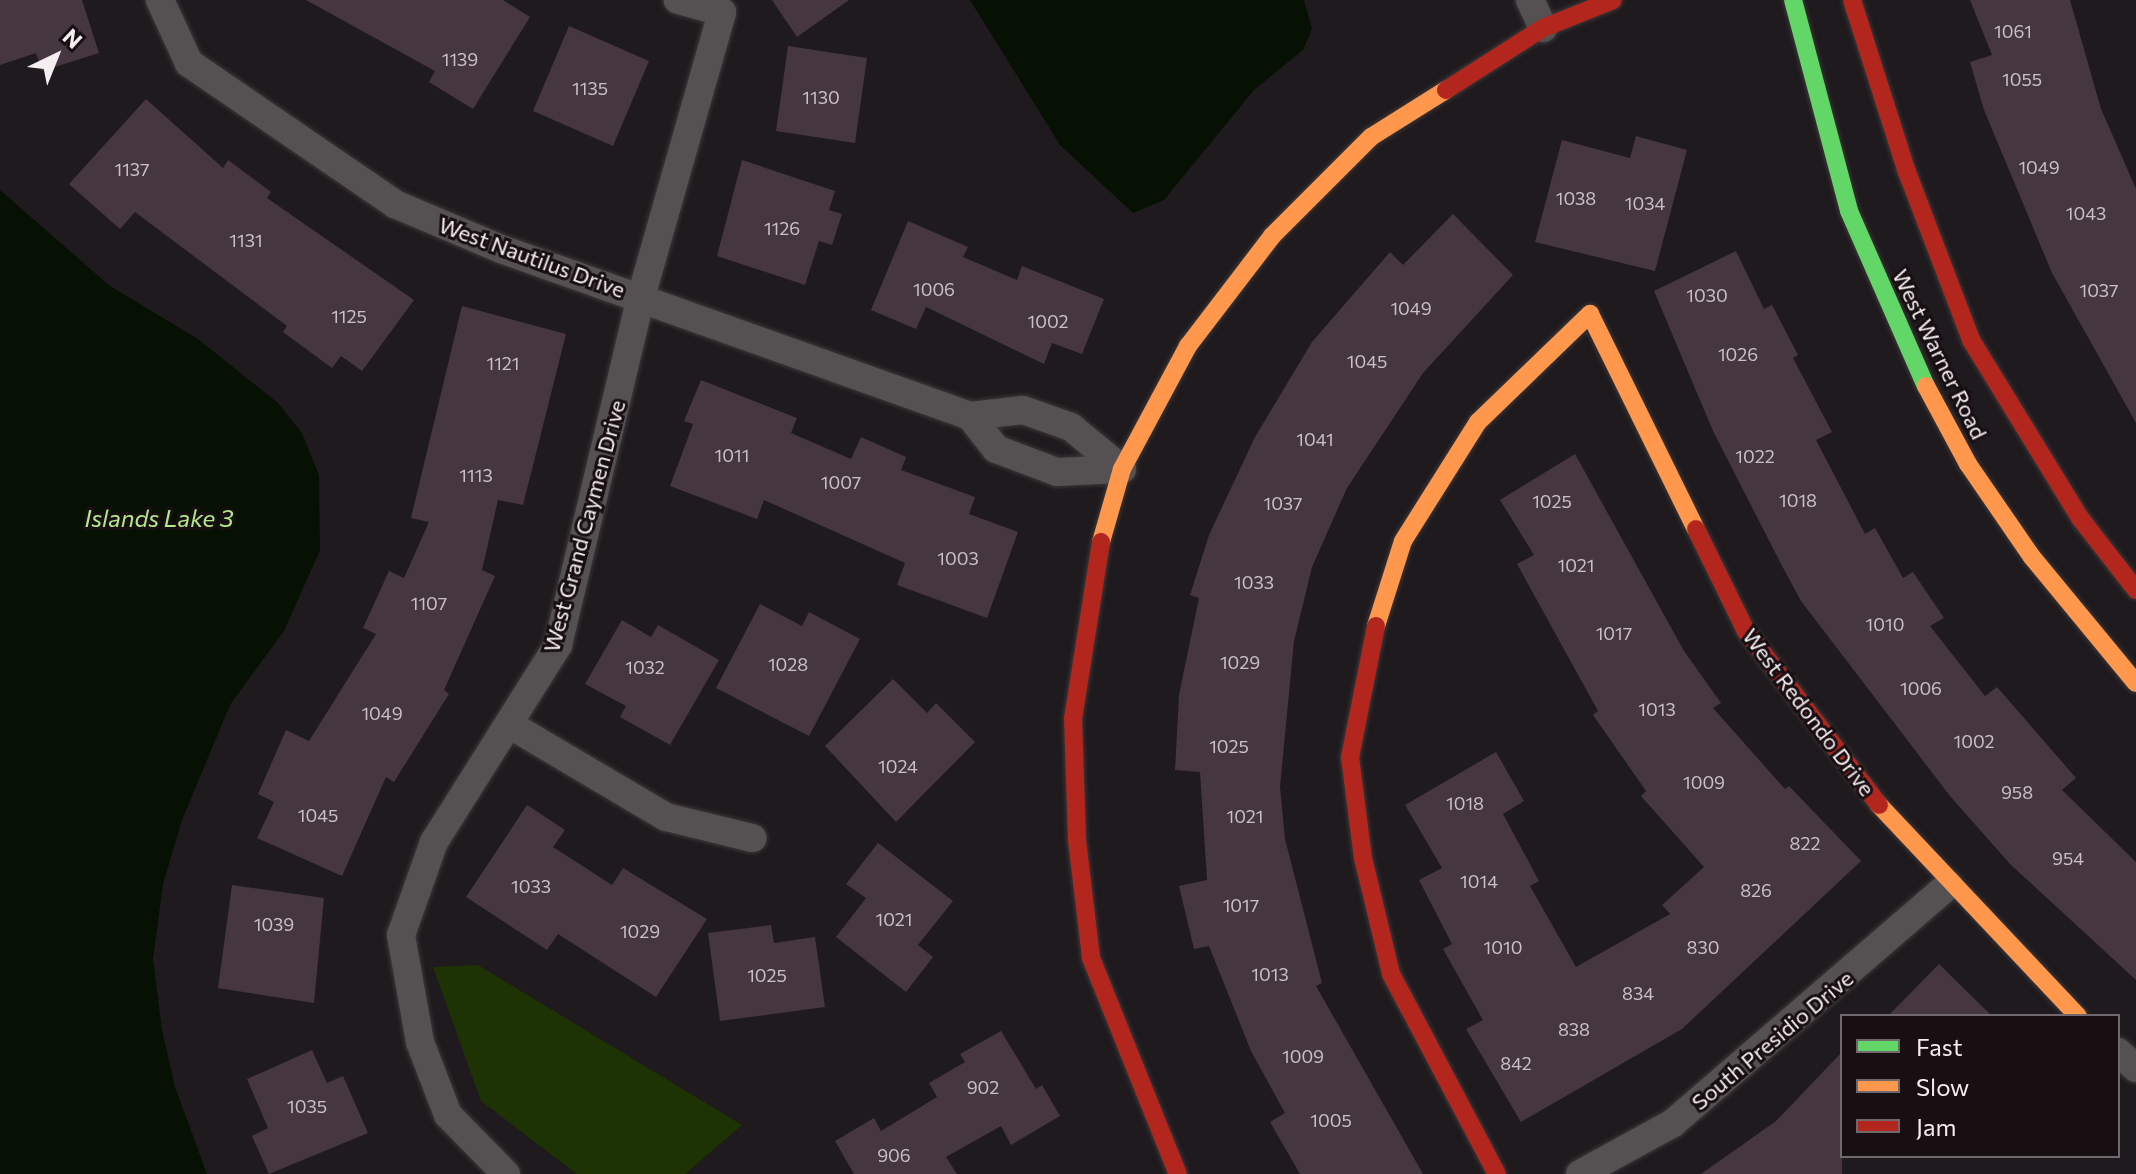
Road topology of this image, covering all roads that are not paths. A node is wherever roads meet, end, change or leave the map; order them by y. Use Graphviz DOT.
graph roads {
  1 [pos="160,0"];
  2 [pos="678,0"];
  3 [pos="1530,0"];
  4 [pos="1613,0"];
  5 [pos="1793,0"];
  6 [pos="1852,0"];
  7 [pos="1543,28"];
  8 [pos="641,297"];
  9 [pos="970,416"];
  10 [pos="1122,469"];
  11 [pos="2136,590"];
  12 [pos="2136,683"];
  13 [pos="512,726"];
  14 [pos="752,838"];
  15 [pos="1949,885"];
  16 [pos="2076,1014"];
  17 [pos="2120,1054"];
  18 [pos="2136,1068"];
  19 [pos="506,1174"];
  20 [pos="1178,1174"];
  21 [pos="1497,1174"];
  22 [pos="1580,1174"];
  1 -- 8 [label="street, West Nautilus Drive"];
  2 -- 8 [label="street, West Grand Caymen Drive"];
  3 -- 7 [label="street"];
  4 -- 7 [label="street"];
  5 -- 12 [label="street, West Warner Road"];
  6 -- 11 [label="street, West Warner Road"];
  7 -- 10 [label="street"];
  8 -- 9 [label="street, West Nautilus Drive"];
  8 -- 13 [label="street, West Grand Caymen Drive"];
  9 -- 10 [label="street, West Nautilus Drive"];
  9 -- 10 [label="street"];
  10 -- 20 [label="street"];
  13 -- 14 [label="street"];
  13 -- 19 [label="street, West Grand Caymen Drive"];
  15 -- 16 [label="street, West Redondo Drive"];
  15 -- 21 [label="street, West Redondo Drive"];
  15 -- 22 [label="street, South Presidio Drive"];
  17 -- 18 [label="street"];
}
